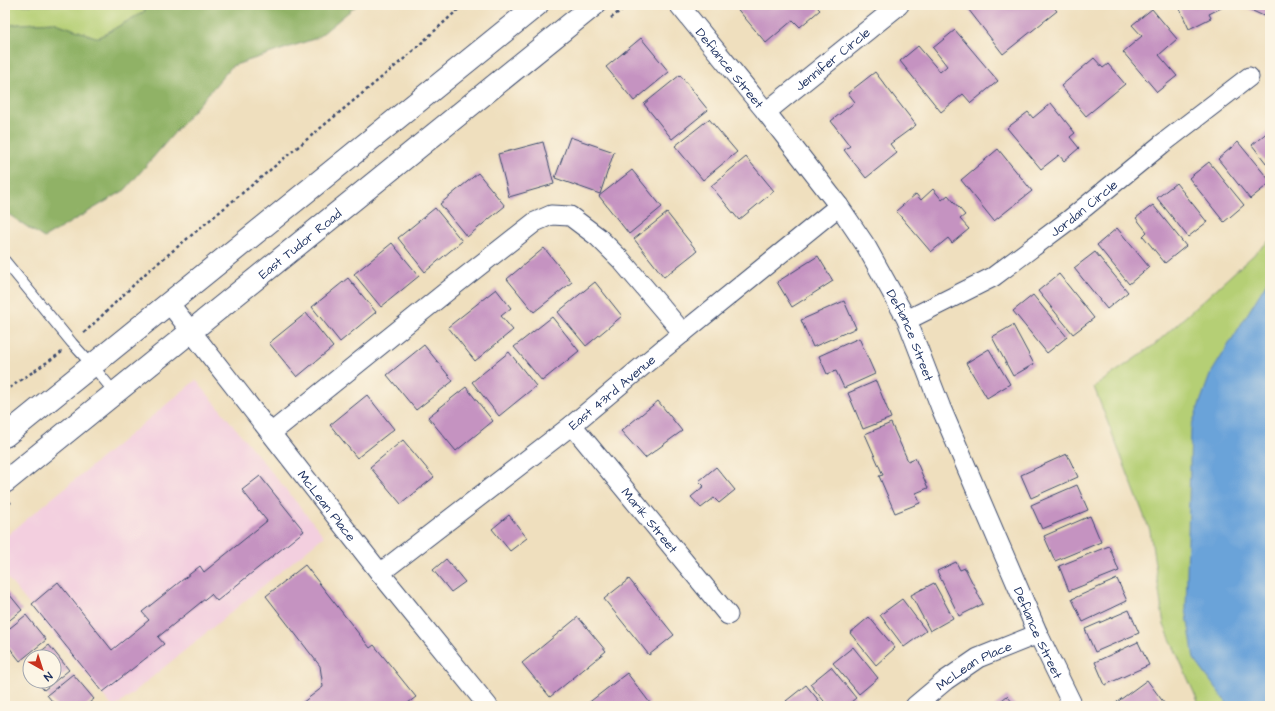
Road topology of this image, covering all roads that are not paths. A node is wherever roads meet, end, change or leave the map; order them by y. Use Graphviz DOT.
graph roads {
  1 [pos="537,5"];
  2 [pos="594,5"];
  3 [pos="679,5"];
  4 [pos="899,5"];
  5 [pos="1249,77"];
  6 [pos="766,112"];
  7 [pos="839,206"];
  8 [pos="5,261"];
  9 [pos="169,302"];
  10 [pos="907,320"];
  11 [pos="192,330"];
  12 [pos="683,333"];
  13 [pos="92,365"];
  14 [pos="115,393"];
  15 [pos="572,425"];
  16 [pos="272,433"];
  17 [pos="5,436"];
  18 [pos="5,482"];
  19 [pos="380,573"];
  20 [pos="728,615"];
  21 [pos="1038,634"];
  22 [pos="488,706"];
  23 [pos="915,706"];
  24 [pos="1073,706"];
  1 -- 9 [label="main road"];
  2 -- 11 [label="main road, East Tudor Road"];
  3 -- 6 [label="street, Defiance Street"];
  4 -- 6 [label="street, Jennifer Circle"];
  5 -- 10 [label="street, Jordan Circle"];
  6 -- 7 [label="street, Defiance Street"];
  7 -- 10 [label="street, Defiance Street"];
  7 -- 12 [label="street, East 43rd Avenue"];
  8 -- 13 [label="lane"];
  9 -- 11 [label="street, McLean Place"];
  9 -- 13 [label="main road"];
  10 -- 21 [label="street, Defiance Street"];
  11 -- 14 [label="main road, East Tudor Road"];
  11 -- 16 [label="street, McLean Place"];
  12 -- 15 [label="street, East 43rd Avenue"];
  12 -- 16 [label="street"];
  13 -- 14 [label="lane"];
  13 -- 17 [label="main road"];
  14 -- 18 [label="main road, East Tudor Road"];
  15 -- 19 [label="street, East 43rd Avenue"];
  15 -- 20 [label="street, Marik Street"];
  16 -- 19 [label="street, McLean Place"];
  19 -- 22 [label="street, McLean Place"];
  21 -- 23 [label="street, McLean Place"];
  21 -- 24 [label="street, Defiance Street"];
}
